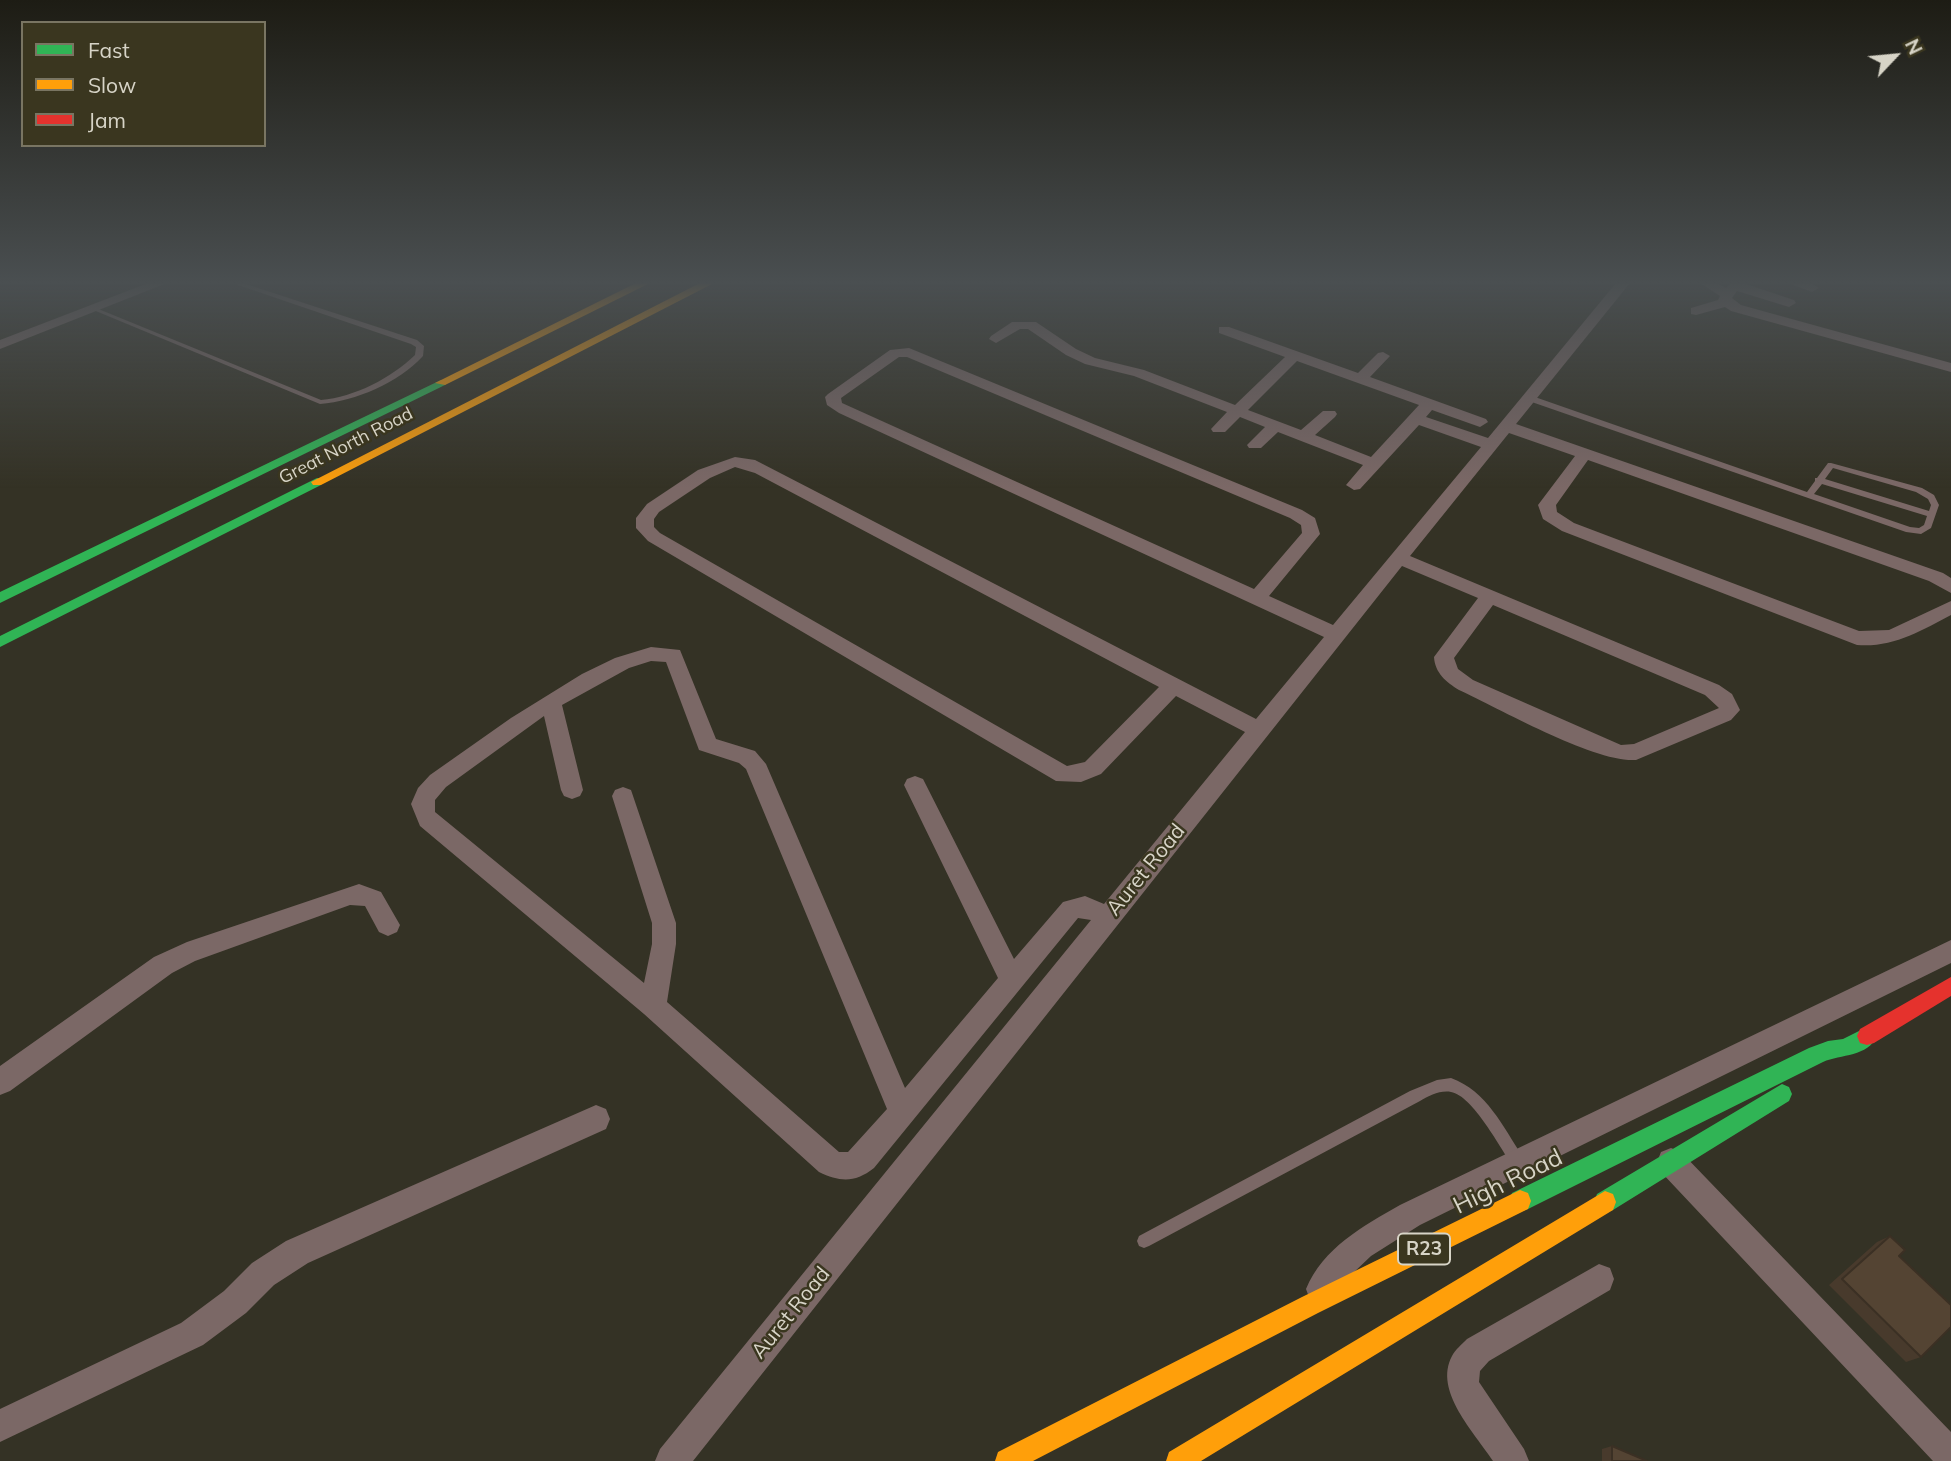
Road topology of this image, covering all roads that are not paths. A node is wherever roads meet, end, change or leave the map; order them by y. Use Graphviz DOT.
graph roads {
  1 [pos="197,351"];
  2 [pos="419,351"];
  3 [pos="507,351"];
  4 [pos="576,351"];
  5 [pos="1070,351"];
  6 [pos="1284,351"];
  7 [pos="1565,351"];
  8 [pos="1890,351"];
  9 [pos="1295,355"];
  10 [pos="1382,356"];
  11 [pos="1951,368"];
  12 [pos="1361,378"];
  13 [pos="1529,398"];
  14 [pos="1429,404"];
  15 [pos="1238,412"];
  16 [pos="1329,414"];
  17 [pos="1411,422"];
  18 [pos="1480,422"];
  19 [pos="1506,425"];
  20 [pos="1275,426"];
  21 [pos="1219,429"];
  22 [pos="1303,437"];
  23 [pos="1255,445"];
  24 [pos="1486,450"];
  25 [pos="1585,453"];
  26 [pos="1372,463"];
  27 [pos="1818,480"];
  28 [pos="1354,485"];
  29 [pos="1809,495"];
  30 [pos="1932,515"];
  31 [pos="1399,558"];
  32 [pos="1951,587"];
  33 [pos="1489,597"];
  34 [pos="0,598"];
  35 [pos="1256,599"];
  36 [pos="1951,607"];
  37 [pos="1337,635"];
  38 [pos="0,642"];
  39 [pos="1173,685"];
  40 [pos="551,702"];
  41 [pos="1260,731"];
  42 [pos="915,785"];
  43 [pos="572,790"];
  44 [pos="623,796"];
  45 [pos="1108,917"];
  46 [pos="388,925"];
  47 [pos="1951,951"];
  48 [pos="1012,980"];
  49 [pos="1951,986"];
  50 [pos="653,1006"];
  51 [pos="1846,1048"];
  52 [pos="1816,1073"];
  53 [pos="0,1082"];
  54 [pos="1794,1087"];
  55 [pos="902,1112"];
  56 [pos="596,1119"];
  57 [pos="1518,1162"];
  58 [pos="1671,1163"];
  59 [pos="1144,1241"];
  60 [pos="1599,1279"];
  61 [pos="1311,1305"];
  62 [pos="0,1426"];
  63 [pos="1951,1456"];
  64 [pos="672,1461"];
  65 [pos="1007,1461"];
  66 [pos="1178,1461"];
  67 [pos="1512,1461"];
  1 -- 2 [label="lane"];
  3 -- 34 [label="main road, Great North Road"];
  4 -- 38 [label="main road, Great North Road"];
  5 -- 15 [label="street"];
  6 -- 9 [label="street"];
  7 -- 13 [label="street, Auret Road"];
  8 -- 11 [label="street"];
  9 -- 12 [label="street"];
  9 -- 15 [label="street"];
  10 -- 12 [label="street"];
  12 -- 14 [label="street"];
  13 -- 19 [label="street, Auret Road"];
  13 -- 29 [label="lane"];
  14 -- 17 [label="street"];
  14 -- 18 [label="street"];
  15 -- 20 [label="street"];
  15 -- 21 [label="street"];
  16 -- 22 [label="street"];
  17 -- 24 [label="street"];
  17 -- 26 [label="street"];
  19 -- 24 [label="street, Auret Road"];
  19 -- 25 [label="street"];
  20 -- 22 [label="street"];
  20 -- 23 [label="street"];
  22 -- 26 [label="street"];
  24 -- 31 [label="street, Auret Road"];
  25 -- 32 [label="street"];
  25 -- 36 [label="street"];
  26 -- 28 [label="street"];
  27 -- 29 [label="lane"];
  27 -- 30 [label="lane"];
  27 -- 30 [label="lane"];
  29 -- 30 [label="lane"];
  31 -- 33 [label="street"];
  31 -- 37 [label="street, Auret Road"];
  33 -- 33 [label="street"];
  35 -- 35 [label="street"];
  35 -- 37 [label="street"];
  37 -- 41 [label="street, Auret Road"];
  39 -- 39 [label="street"];
  39 -- 41 [label="street"];
  40 -- 43 [label="street"];
  40 -- 50 [label="street"];
  40 -- 55 [label="street"];
  41 -- 45 [label="street, Auret Road"];
  42 -- 48 [label="street"];
  44 -- 50 [label="street"];
  45 -- 48 [label="street"];
  45 -- 64 [label="street, Auret Road"];
  46 -- 53 [label="street"];
  47 -- 57 [label="street"];
  48 -- 55 [label="street"];
  49 -- 51 [label="main road, High Road / R23"];
  50 -- 55 [label="street"];
  51 -- 52 [label="main road, High Road / R23"];
  51 -- 61 [label="main road, High Road / R23"];
  54 -- 58 [label="main road, R23"];
  56 -- 62 [label="street"];
  57 -- 59 [label="lane"];
  57 -- 61 [label="street"];
  58 -- 63 [label="street"];
  58 -- 66 [label="main road, R23"];
  60 -- 67 [label="street"];
  61 -- 65 [label="main road, High Road / R23"];
}
